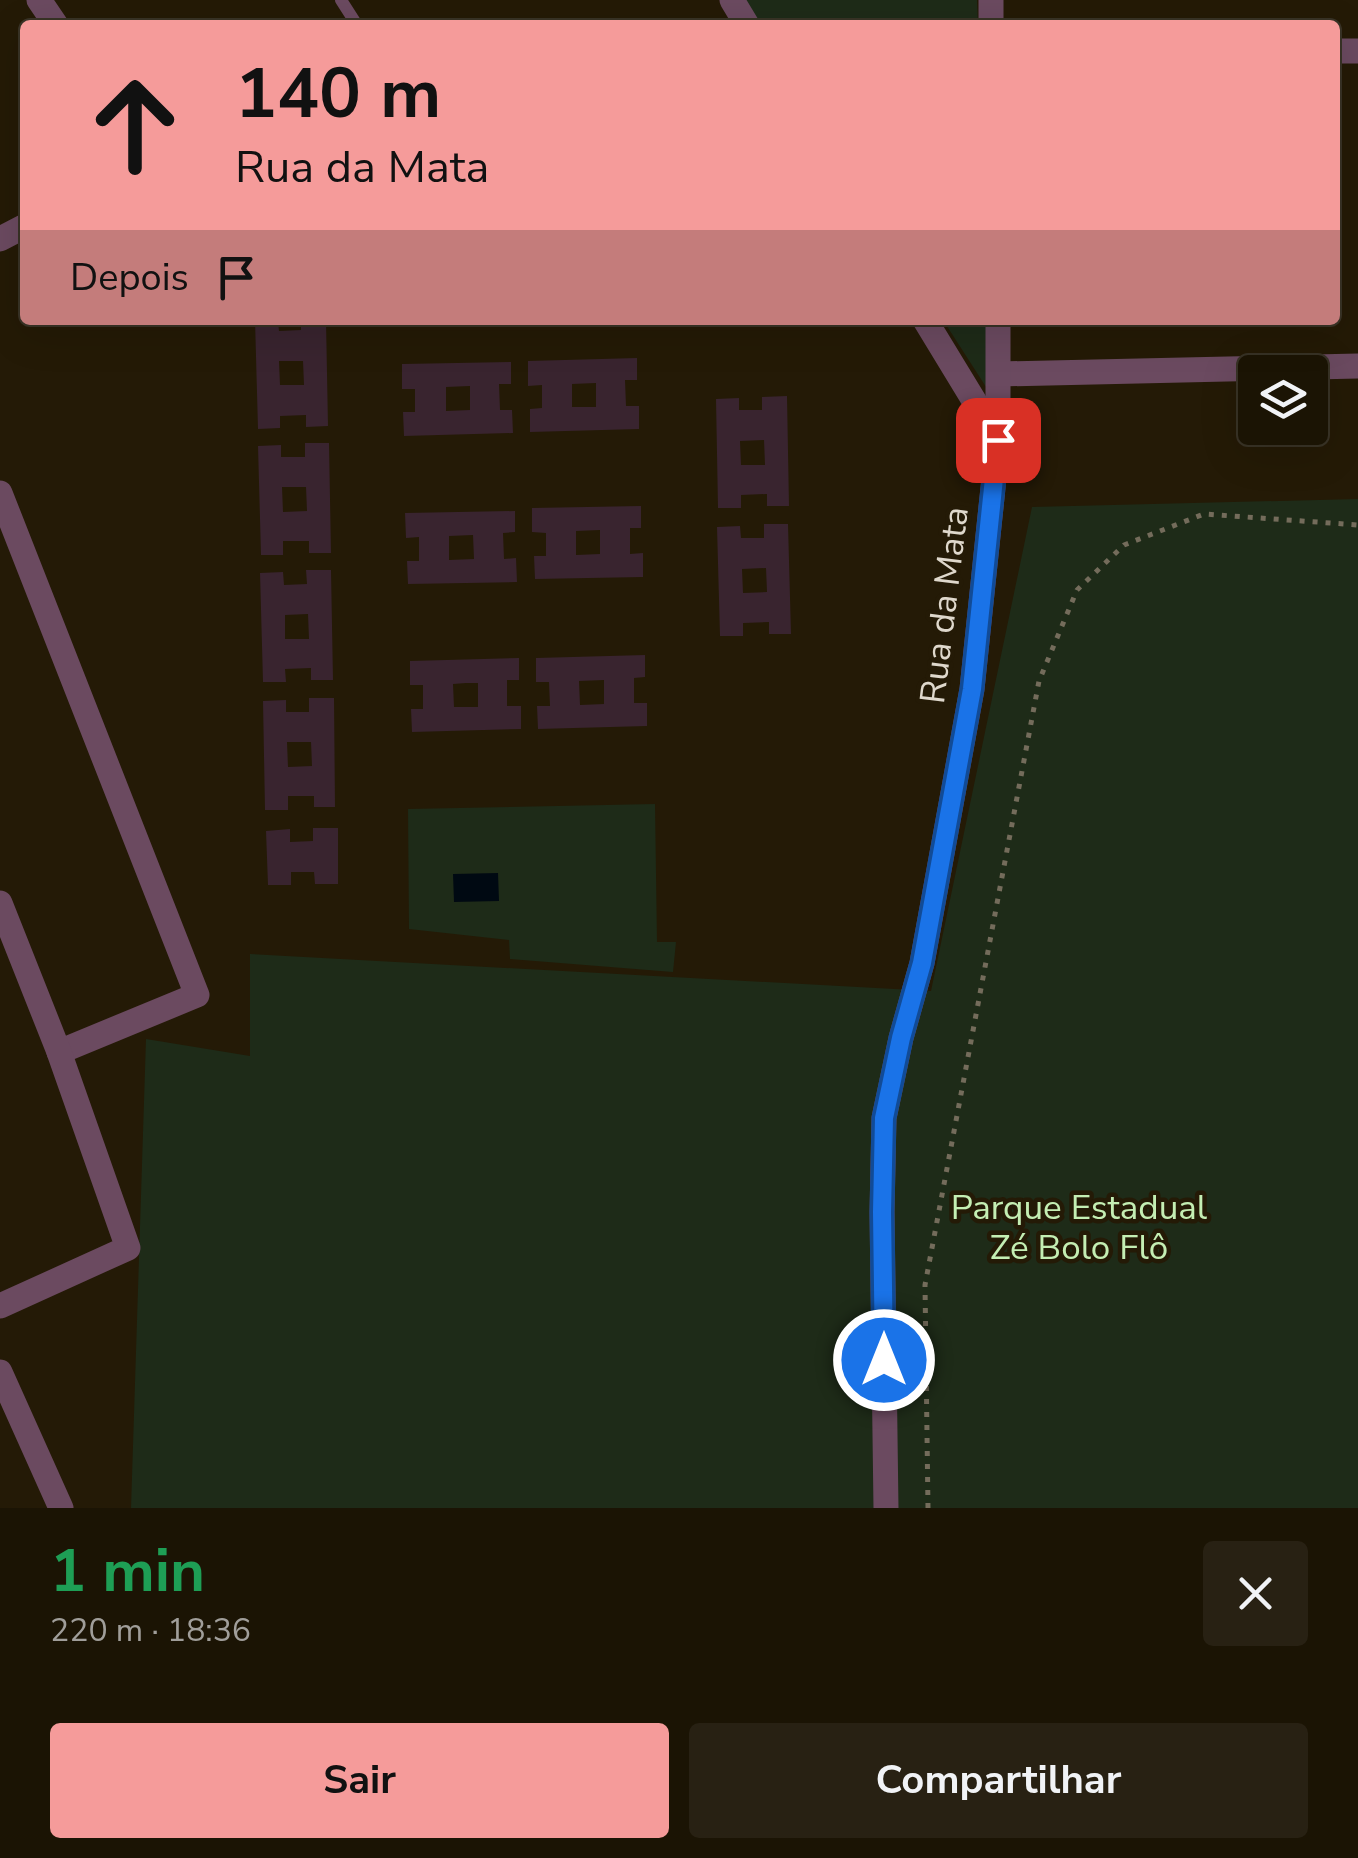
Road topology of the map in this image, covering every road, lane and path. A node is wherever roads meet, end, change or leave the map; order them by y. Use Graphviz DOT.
graph roads {
  1 [pos="928,325"];
  2 [pos="998,325"];
  3 [pos="1358,366"];
  4 [pos="1000,374"];
  5 [pos="998,440"];
  6 [pos="0,494"];
  7 [pos="1358,525"];
  8 [pos="0,903"];
  9 [pos="59,1052"];
  10 [pos="0,1306"];
  11 [pos="0,1372"];
  12 [pos="61,1508"];
  13 [pos="886,1508"];
  14 [pos="928,1508"];
  1 -- 5 [label="street"];
  2 -- 4 [label="street, Rua da Mata"];
  3 -- 4 [label="street"];
  4 -- 5 [label="street, Rua da Mata"];
  5 -- 13 [label="street, Rua da Mata"];
  6 -- 9 [label="street"];
  7 -- 14 [label="path"];
  8 -- 9 [label="street"];
  9 -- 10 [label="street"];
  11 -- 12 [label="street"];
}
